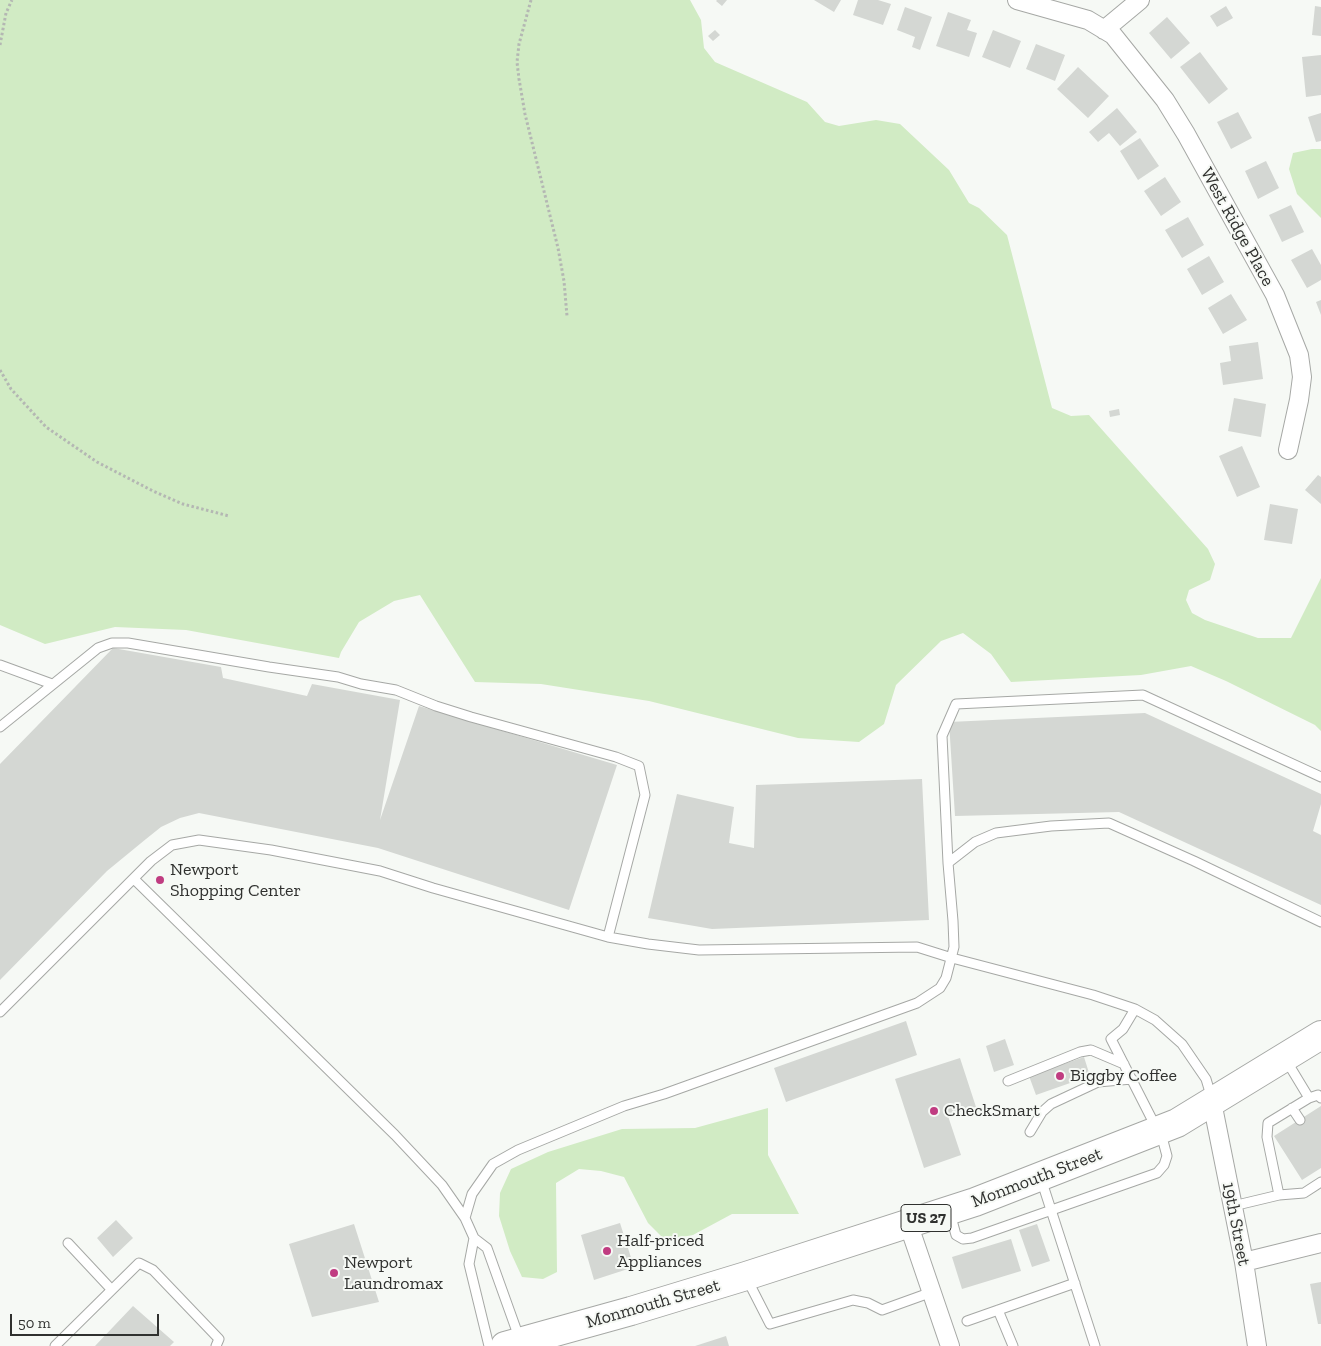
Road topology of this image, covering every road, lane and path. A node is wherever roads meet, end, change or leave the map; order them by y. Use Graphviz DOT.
graph roads {
  1 [pos="12,0"];
  2 [pos="530,0"];
  3 [pos="1017,0"];
  4 [pos="1140,0"];
  5 [pos="1104,30"];
  6 [pos="0,45"];
  7 [pos="567,316"];
  8 [pos="0,370"];
  9 [pos="1288,450"];
  10 [pos="229,516"];
  11 [pos="0,665"];
  12 [pos="52,684"];
  13 [pos="0,727"];
  14 [pos="1321,777"];
  15 [pos="948,863"];
  16 [pos="134,879"];
  17 [pos="1321,922"];
  18 [pos="608,937"];
  19 [pos="952,958"];
  20 [pos="1135,1009"];
  21 [pos="0,1012"];
  22 [pos="1321,1035"];
  23 [pos="1285,1058"];
  24 [pos="1124,1064"];
  25 [pos="1132,1080"];
  26 [pos="1008,1081"];
  27 [pos="1309,1098"];
  28 [pos="1321,1098"];
  29 [pos="1212,1102"];
  30 [pos="1292,1108"];
  31 [pos="1300,1120"];
  32 [pos="1158,1131"];
  33 [pos="1030,1132"];
  34 [pos="1040,1176"];
  35 [pos="1321,1182"];
  36 [pos="1279,1195"];
  37 [pos="1233,1206"];
  38 [pos="949,1210"];
  39 [pos="1052,1210"];
  40 [pos="465,1218"];
  41 [pos="908,1224"];
  42 [pos="474,1238"];
  43 [pos="68,1243"];
  44 [pos="1321,1243"];
  45 [pos="1244,1262"];
  46 [pos="746,1276"];
  47 [pos="1075,1283"];
  48 [pos="111,1289"];
  49 [pos="932,1292"];
  50 [pos="998,1310"];
  51 [pos="631,1311"];
  52 [pos="967,1321"];
  53 [pos="512,1343"];
  54 [pos="55,1346"];
  55 [pos="216,1346"];
  56 [pos="489,1346"];
  57 [pos="567,1346"];
  58 [pos="950,1346"];
  59 [pos="1013,1346"];
  60 [pos="1095,1346"];
  61 [pos="1257,1346"];
  1 -- 6 [label="path"];
  2 -- 7 [label="path"];
  3 -- 5 [label="street, West Ridge Place"];
  4 -- 5 [label="street"];
  5 -- 9 [label="street, West Ridge Place"];
  8 -- 10 [label="path"];
  11 -- 12 [label="lane"];
  12 -- 13 [label="lane"];
  12 -- 18 [label="lane"];
  14 -- 15 [label="lane"];
  15 -- 17 [label="lane"];
  15 -- 19 [label="lane"];
  16 -- 18 [label="lane"];
  16 -- 21 [label="lane"];
  16 -- 40 [label="lane"];
  18 -- 19 [label="lane"];
  19 -- 20 [label="lane"];
  19 -- 40 [label="lane"];
  20 -- 24 [label="lane"];
  20 -- 29 [label="lane"];
  22 -- 23 [label="main road, Monmouth Street / US 27"];
  23 -- 27 [label="lane"];
  23 -- 29 [label="main road, Monmouth Street / US 27"];
  24 -- 25 [label="lane"];
  24 -- 26 [label="lane"];
  25 -- 32 [label="lane"];
  25 -- 33 [label="lane"];
  27 -- 28 [label="lane"];
  27 -- 30 [label="lane"];
  29 -- 32 [label="main road, Monmouth Street / US 27"];
  29 -- 37 [label="street, 19th Street"];
  30 -- 31 [label="lane"];
  30 -- 36 [label="lane"];
  32 -- 34 [label="main road, Monmouth Street / US 27"];
  32 -- 39 [label="lane"];
  34 -- 38 [label="main road, Monmouth Street / US 27"];
  34 -- 39 [label="lane"];
  35 -- 36 [label="lane"];
  36 -- 37 [label="lane"];
  37 -- 45 [label="street, 19th Street"];
  38 -- 39 [label="lane"];
  38 -- 41 [label="main road, Monmouth Street / US 27"];
  39 -- 47 [label="lane"];
  40 -- 42 [label="lane"];
  41 -- 46 [label="main road, Monmouth Street / US 27"];
  41 -- 49 [label="street"];
  42 -- 53 [label="lane"];
  42 -- 56 [label="lane"];
  43 -- 48 [label="lane"];
  44 -- 45 [label="street"];
  45 -- 61 [label="street, 19th Street"];
  46 -- 49 [label="lane"];
  46 -- 51 [label="main road, Monmouth Street / US 27"];
  47 -- 50 [label="lane"];
  47 -- 60 [label="lane"];
  48 -- 54 [label="lane"];
  48 -- 55 [label="lane"];
  49 -- 58 [label="street"];
  50 -- 52 [label="lane"];
  50 -- 59 [label="lane"];
  51 -- 53 [label="main road, Monmouth Street / US 27"];
  51 -- 57 [label="main road"];
}
